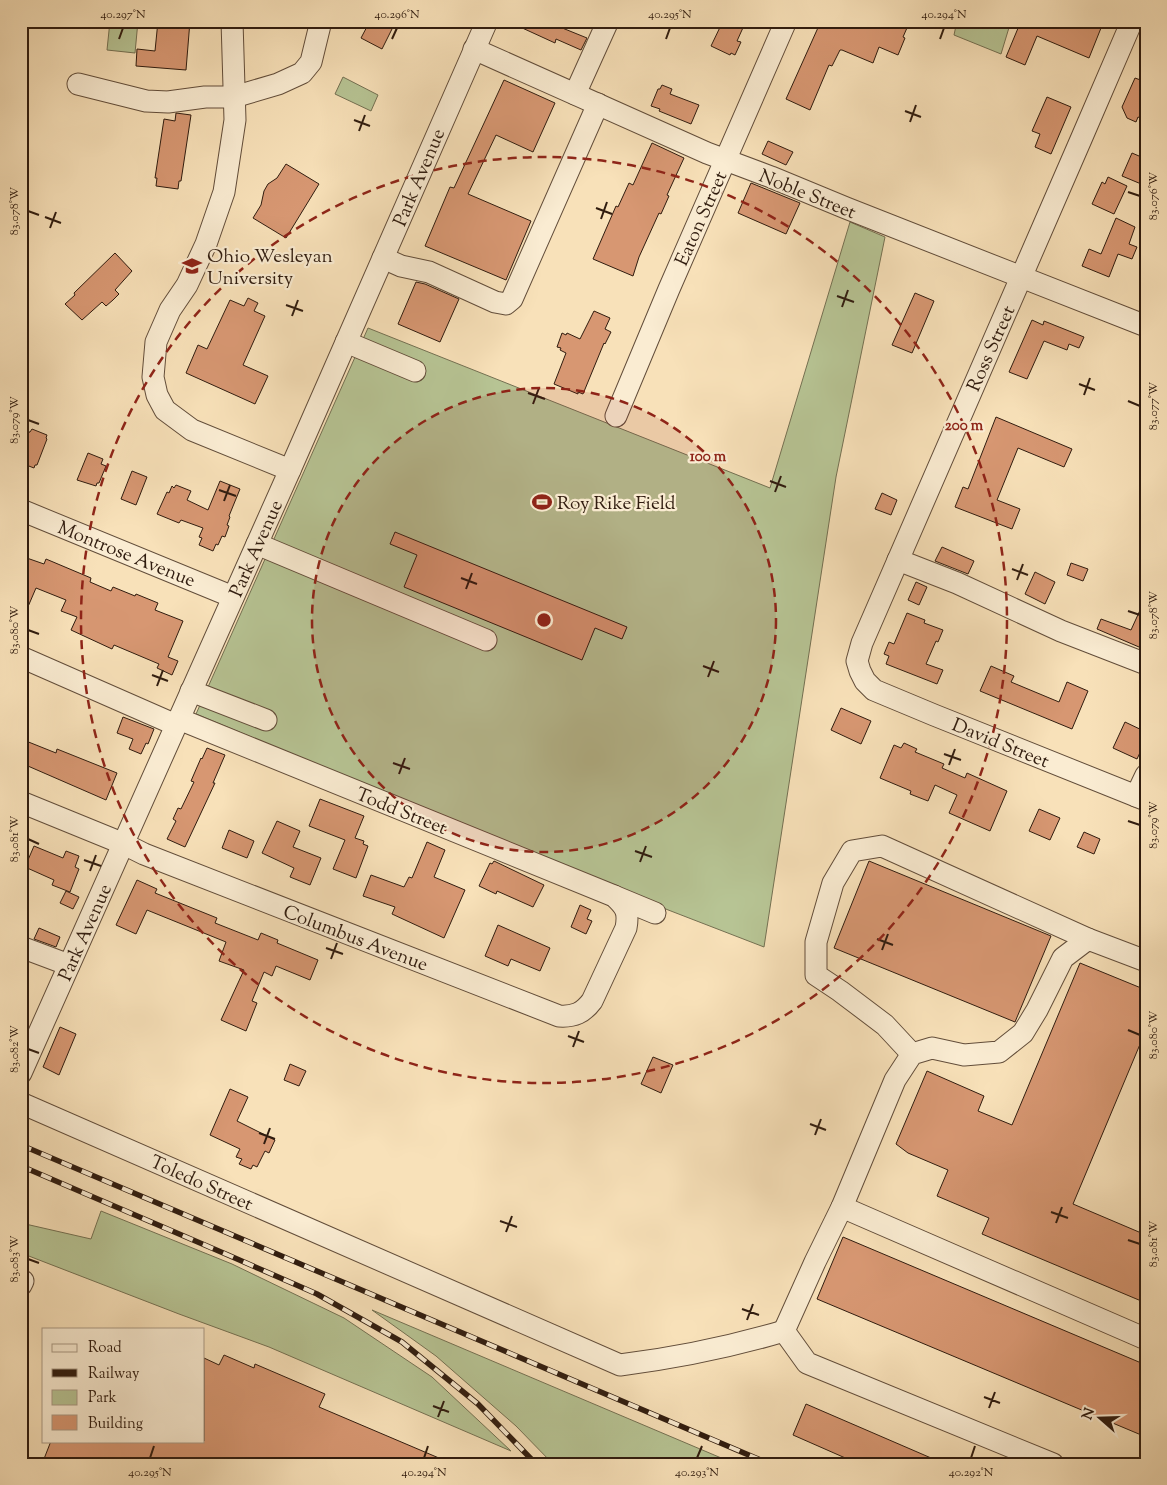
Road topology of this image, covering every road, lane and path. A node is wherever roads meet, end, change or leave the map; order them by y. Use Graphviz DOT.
graph roads {
  1 [pos="232,21"];
  2 [pos="321,21"];
  3 [pos="487,21"];
  4 [pos="608,21"];
  5 [pos="786,21"];
  6 [pos="1132,21"];
  7 [pos="474,49"];
  8 [pos="78,84"];
  9 [pos="575,94"];
  10 [pos="234,97"];
  11 [pos="598,104"];
  12 [pos="726,160"];
  13 [pos="383,258"];
  14 [pos="1021,278"];
  15 [pos="1146,326"];
  16 [pos="346,342"];
  17 [pos="415,371"];
  18 [pos="616,416"];
  19 [pos="290,470"];
  20 [pos="21,510"];
  21 [pos="257,544"];
  22 [pos="898,560"];
  23 [pos="233,596"];
  24 [pos="486,640"];
  25 [pos="21,657"];
  26 [pos="1146,664"];
  27 [pos="862,676"];
  28 [pos="192,691"];
  29 [pos="266,720"];
  30 [pos="178,722"];
  31 [pos="1146,775"];
  32 [pos="1141,798"];
  33 [pos="21,802"];
  34 [pos="124,844"];
  35 [pos="618,901"];
  36 [pos="654,913"];
  37 [pos="1088,939"];
  38 [pos="21,947"];
  39 [pos="1146,961"];
  40 [pos="69,965"];
  41 [pos="912,1054"];
  42 [pos="21,1073"];
  43 [pos="21,1103"];
  44 [pos="842,1207"];
  45 [pos="21,1281"];
  46 [pos="21,1285"];
  47 [pos="784,1331"];
  48 [pos="1146,1339"];
  49 [pos="1053,1464"];
  1 -- 10 [label="street"];
  2 -- 10 [label="street"];
  3 -- 7 [label="street, Park Avenue"];
  4 -- 9 [label="street"];
  5 -- 12 [label="street, Eaton Street"];
  6 -- 14 [label="street, Ross Street"];
  7 -- 9 [label="street, Noble Street"];
  7 -- 13 [label="street, Park Avenue"];
  8 -- 10 [label="street"];
  9 -- 11 [label="street, Noble Street"];
  10 -- 19 [label="street"];
  11 -- 12 [label="street, Noble Street"];
  11 -- 13 [label="street"];
  12 -- 14 [label="street, Noble Street"];
  12 -- 18 [label="street, Eaton Street"];
  13 -- 16 [label="street, Park Avenue"];
  14 -- 15 [label="street, Noble Street"];
  14 -- 22 [label="street, Ross Street"];
  16 -- 17 [label="street"];
  16 -- 19 [label="street, Park Avenue"];
  19 -- 21 [label="street, Park Avenue"];
  20 -- 23 [label="street, Montrose Avenue"];
  21 -- 23 [label="street, Park Avenue"];
  21 -- 24 [label="street"];
  22 -- 26 [label="street"];
  22 -- 27 [label="street, Ross Street"];
  23 -- 28 [label="street, Park Avenue"];
  25 -- 30 [label="street, Todd Street"];
  27 -- 32 [label="street, David Street"];
  28 -- 29 [label="street"];
  28 -- 30 [label="street, Park Avenue"];
  30 -- 34 [label="street, Park Avenue"];
  30 -- 35 [label="street, Todd Street"];
  31 -- 32 [label="street"];
  33 -- 34 [label="street, Columbus Avenue"];
  34 -- 35 [label="street, Columbus Avenue"];
  34 -- 40 [label="street, Park Avenue"];
  35 -- 36 [label="street, Todd Street"];
  37 -- 39 [label="street"];
  37 -- 41 [label="street"];
  37 -- 41 [label="street"];
  38 -- 40 [label="street"];
  40 -- 42 [label="street, Park Avenue"];
  41 -- 44 [label="street"];
  43 -- 47 [label="street, Toledo Street"];
  44 -- 47 [label="street"];
  44 -- 48 [label="street"];
  45 -- 46 [label="street"];
  47 -- 49 [label="street"];
}
